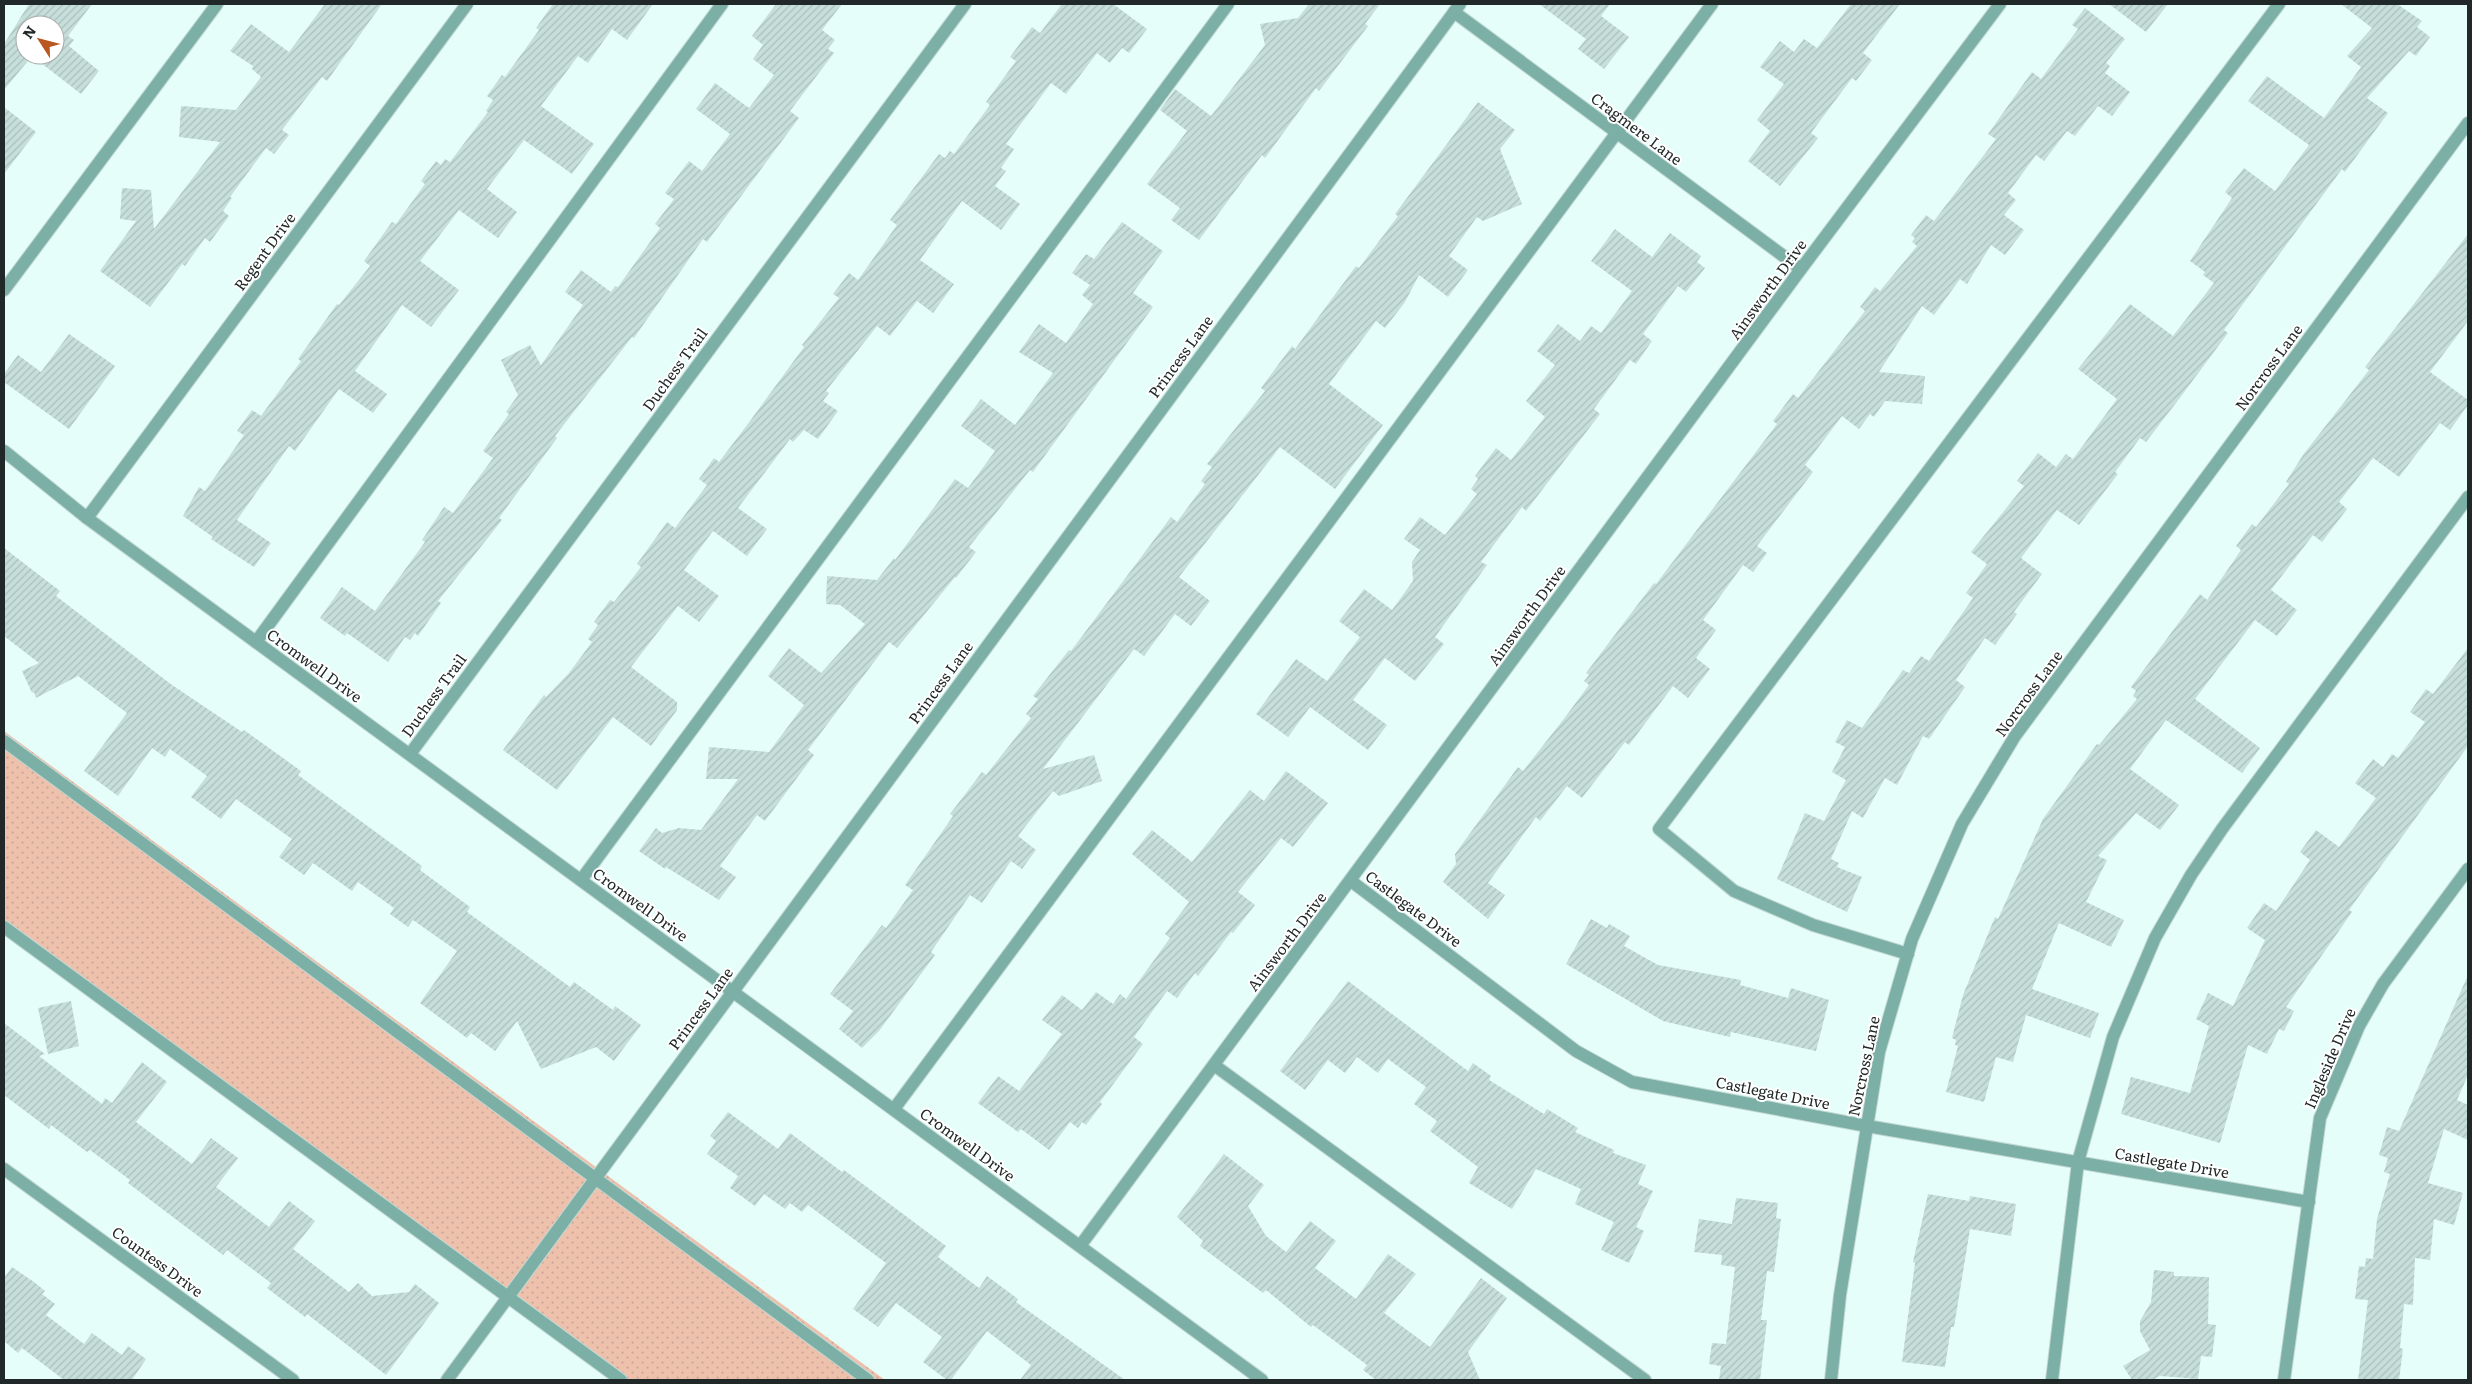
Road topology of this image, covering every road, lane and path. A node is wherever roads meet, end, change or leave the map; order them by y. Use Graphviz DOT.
graph roads {
  1 [pos="217,4"];
  2 [pos="467,4"];
  3 [pos="722,4"];
  4 [pos="965,4"];
  5 [pos="1228,4"];
  6 [pos="1712,4"];
  7 [pos="2000,4"];
  8 [pos="2279,4"];
  9 [pos="1457,8"];
  10 [pos="2468,123"];
  11 [pos="1616,132"];
  12 [pos="1801,269"];
  13 [pos="4,290"];
  14 [pos="4,451"];
  15 [pos="2468,497"];
  16 [pos="87,518"];
  17 [pos="256,642"];
  18 [pos="4,741"];
  19 [pos="410,754"];
  20 [pos="2468,869"];
  21 [pos="581,880"];
  22 [pos="1351,881"];
  23 [pos="4,927"];
  24 [pos="1908,954"];
  25 [pos="732,991"];
  26 [pos="1214,1065"];
  27 [pos="894,1109"];
  28 [pos="1867,1126"];
  29 [pos="2078,1162"];
  30 [pos="4,1169"];
  31 [pos="594,1180"];
  32 [pos="2309,1202"];
  33 [pos="1080,1246"];
  34 [pos="508,1298"];
  35 [pos="293,1380"];
  36 [pos="447,1380"];
  37 [pos="621,1380"];
  38 [pos="868,1380"];
  39 [pos="1262,1380"];
  40 [pos="1645,1380"];
  41 [pos="1831,1380"];
  42 [pos="2052,1380"];
  43 [pos="2284,1380"];
  1 -- 13 [label="street"];
  2 -- 16 [label="street, Regent Drive"];
  3 -- 17 [label="street"];
  4 -- 19 [label="street, Duchess Trail"];
  5 -- 21 [label="street"];
  6 -- 11 [label="street"];
  7 -- 12 [label="street, Ainsworth Drive"];
  8 -- 24 [label="street"];
  9 -- 11 [label="street, Cragmere Lane"];
  9 -- 25 [label="street, Princess Lane"];
  10 -- 24 [label="street, Norcross Lane"];
  11 -- 12 [label="street, Cragmere Lane"];
  11 -- 27 [label="street"];
  12 -- 22 [label="street, Ainsworth Drive"];
  14 -- 16 [label="street, Cromwell Drive"];
  15 -- 29 [label="street"];
  16 -- 17 [label="street, Cromwell Drive"];
  17 -- 19 [label="street, Cromwell Drive"];
  18 -- 31 [label="street"];
  19 -- 21 [label="street, Cromwell Drive"];
  20 -- 32 [label="street, Ingleside Drive"];
  21 -- 25 [label="street, Cromwell Drive"];
  22 -- 26 [label="street, Ainsworth Drive"];
  22 -- 28 [label="street, Castlegate Drive"];
  23 -- 34 [label="street"];
  24 -- 28 [label="street, Norcross Lane"];
  25 -- 27 [label="street, Cromwell Drive"];
  25 -- 31 [label="street, Princess Lane"];
  26 -- 33 [label="street, Ainsworth Drive"];
  26 -- 40 [label="street"];
  27 -- 33 [label="street, Cromwell Drive"];
  28 -- 29 [label="street, Castlegate Drive"];
  28 -- 41 [label="street, Norcross Lane"];
  29 -- 32 [label="street, Castlegate Drive"];
  29 -- 42 [label="street"];
  30 -- 35 [label="street, Countess Drive"];
  31 -- 34 [label="street, Princess Lane"];
  31 -- 38 [label="street"];
  32 -- 43 [label="street, Ingleside Drive"];
  33 -- 39 [label="street, Cromwell Drive"];
  34 -- 36 [label="street, Princess Lane"];
  34 -- 37 [label="street"];
}
